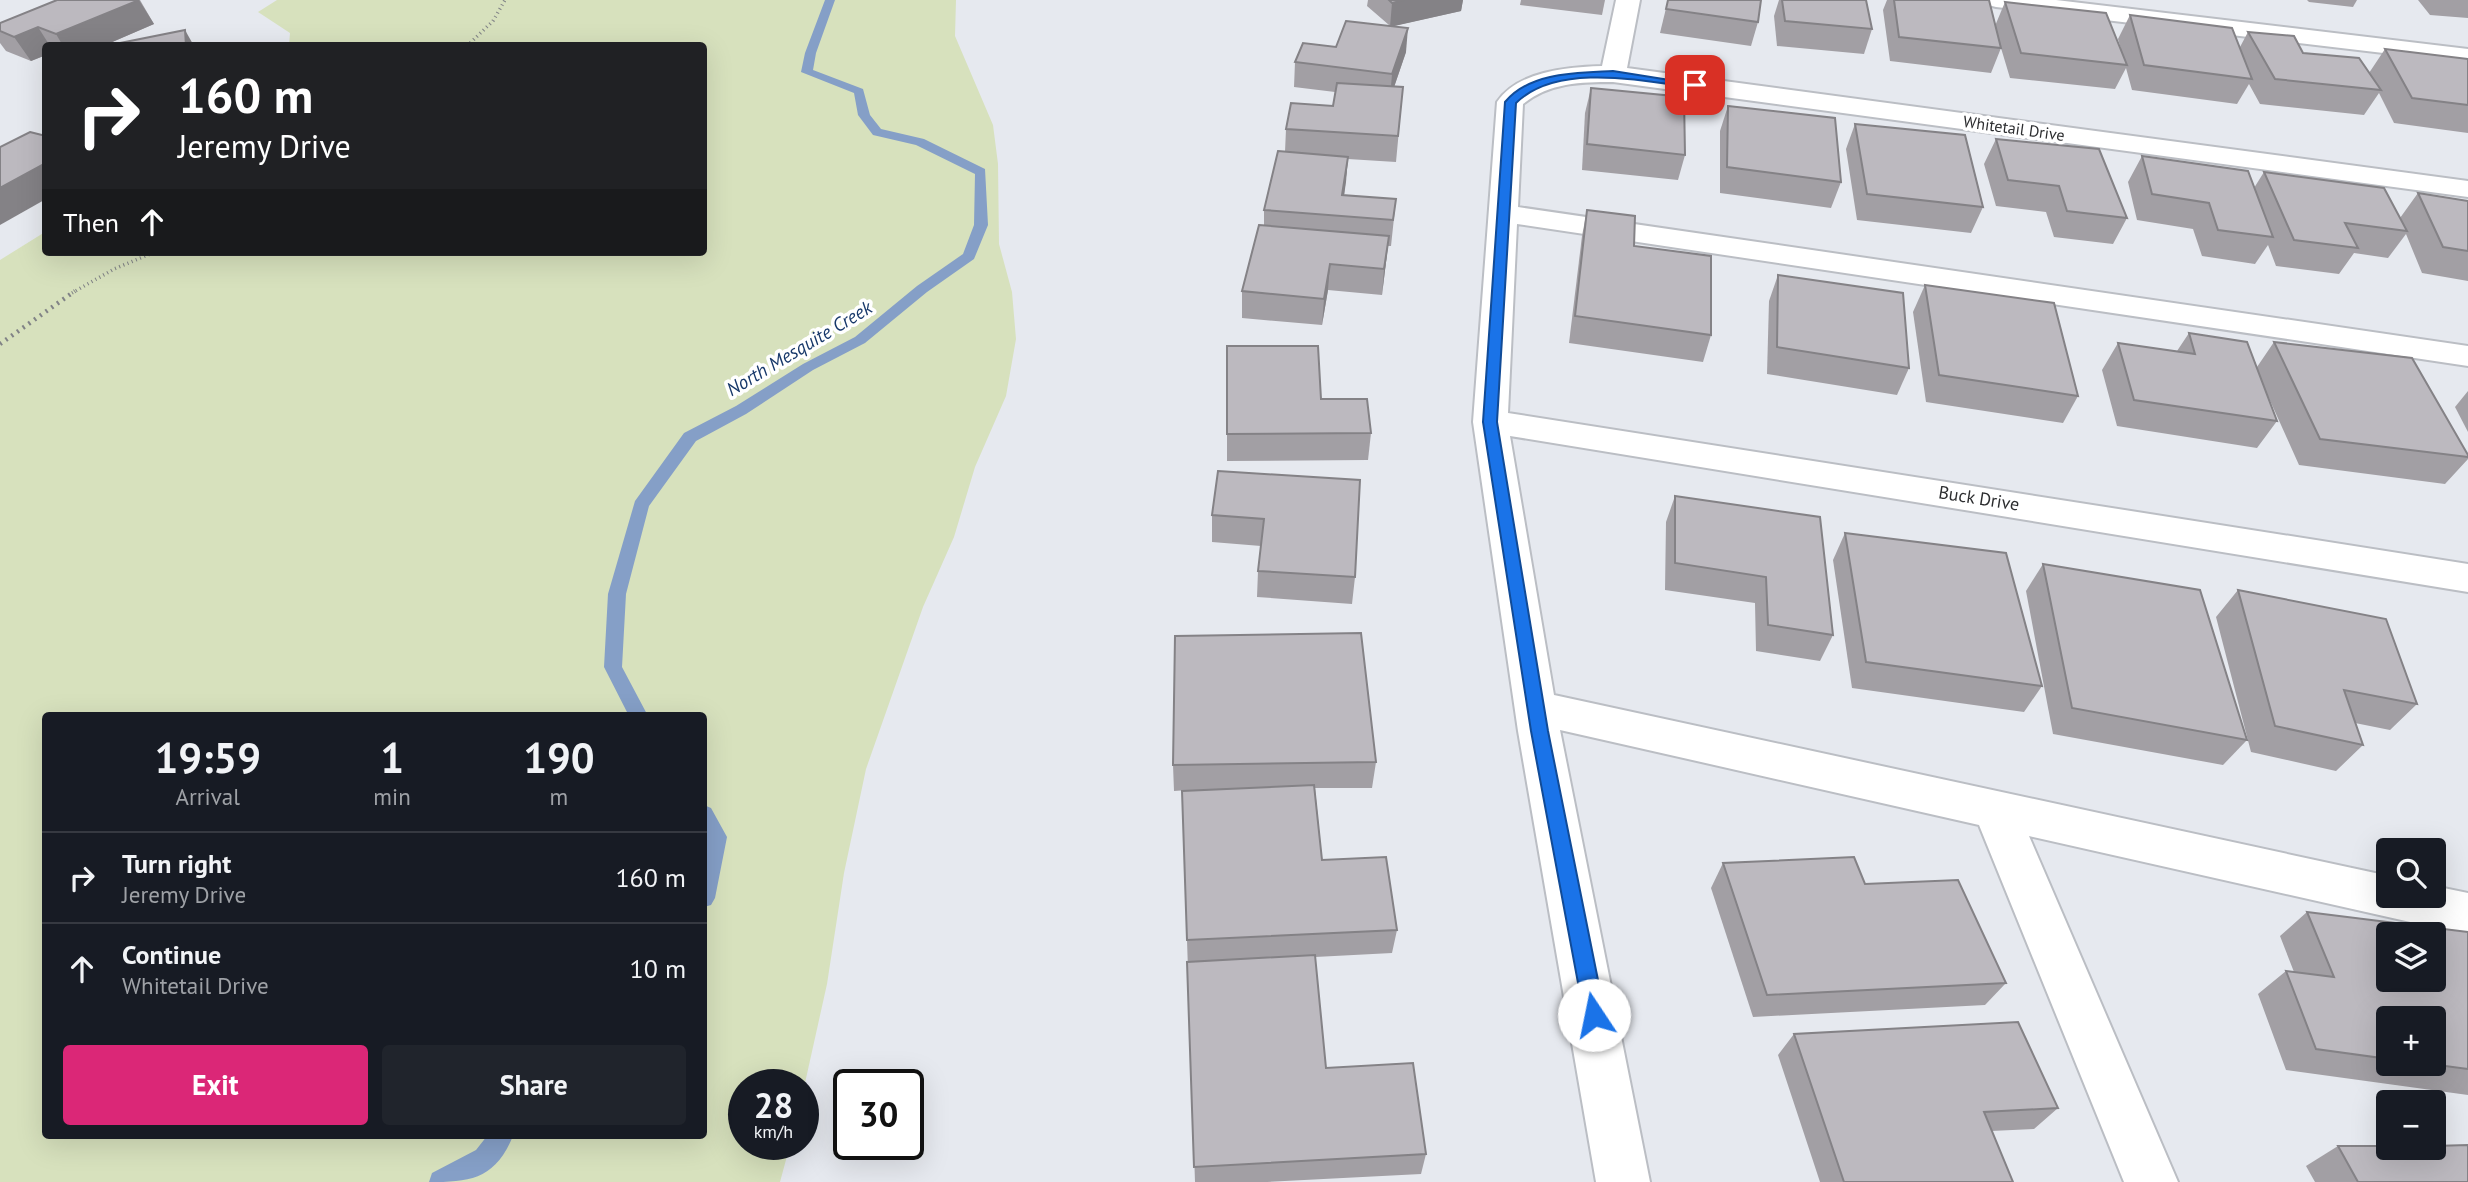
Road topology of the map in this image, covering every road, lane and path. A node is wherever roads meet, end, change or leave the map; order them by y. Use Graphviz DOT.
graph roads {
  1 [pos="505,0"];
  2 [pos="1628,0"];
  3 [pos="1996,0"];
  4 [pos="471,42"];
  5 [pos="2468,56"];
  6 [pos="1613,74"];
  7 [pos="2468,189"];
  8 [pos="1502,213"];
  9 [pos="146,256"];
  10 [pos="0,344"];
  11 [pos="2468,356"];
  12 [pos="1490,422"];
  13 [pos="2468,578"];
  14 [pos="1536,708"];
  15 [pos="1995,809"];
  16 [pos="2468,914"];
  17 [pos="1623,1182"];
  18 [pos="2151,1182"];
  1 -- 4 [label="path"];
  2 -- 6 [label="street"];
  3 -- 5 [label="street"];
  6 -- 7 [label="street, Whitetail Drive"];
  6 -- 8 [label="street, Whitetail Drive"];
  8 -- 11 [label="street"];
  8 -- 12 [label="street"];
  9 -- 10 [label="path"];
  12 -- 13 [label="street, Buck Drive"];
  12 -- 14 [label="street"];
  14 -- 15 [label="street"];
  14 -- 17 [label="street"];
  15 -- 16 [label="street"];
  15 -- 18 [label="street"];
}
